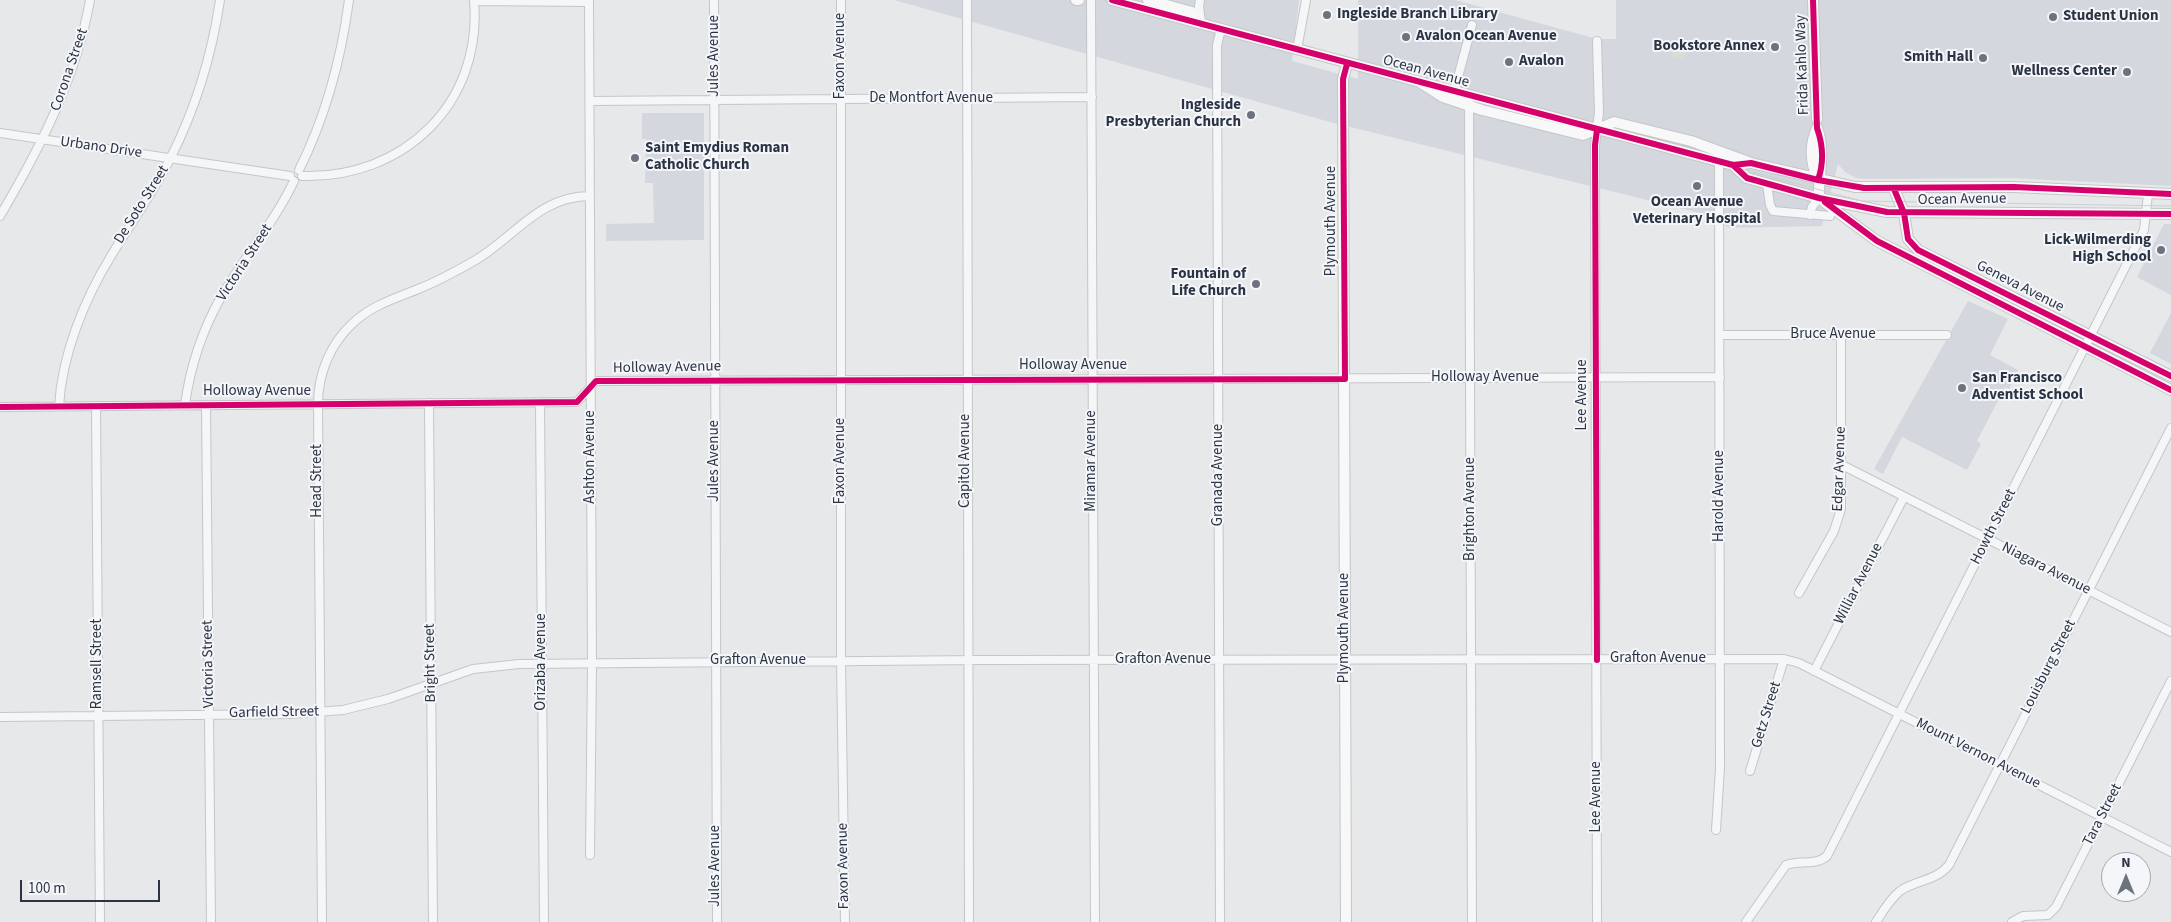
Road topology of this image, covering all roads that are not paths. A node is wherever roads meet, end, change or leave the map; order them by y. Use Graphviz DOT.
graph roads {
  1 [pos="90,0"];
  2 [pos="220,0"];
  3 [pos="349,0"];
  4 [pos="714,0"];
  5 [pos="841,0"];
  6 [pos="967,0"];
  7 [pos="1091,0"];
  8 [pos="1112,0"];
  9 [pos="1148,0"];
  10 [pos="1200,0"];
  11 [pos="1306,0"];
  12 [pos="1813,0"];
  13 [pos="474,1"];
  14 [pos="589,1"];
  15 [pos="1202,24"];
  16 [pos="1472,25"];
  17 [pos="1221,29"];
  18 [pos="1597,41"];
  19 [pos="1297,50"];
  20 [pos="1347,64"];
  21 [pos="1421,84"];
  22 [pos="1454,92"];
  23 [pos="967,98"];
  24 [pos="1092,98"];
  25 [pos="841,99"];
  26 [pos="715,100"];
  27 [pos="590,101"];
  28 [pos="1469,101"];
  29 [pos="1597,130"];
  30 [pos="0,133"];
  31 [pos="44,140"];
  32 [pos="171,158"];
  33 [pos="1719,161"];
  34 [pos="1751,163"];
  35 [pos="1733,165"];
  36 [pos="301,173"];
  37 [pos="292,178"];
  38 [pos="1767,184"];
  39 [pos="1819,189"];
  40 [pos="1894,189"];
  41 [pos="2148,194"];
  42 [pos="2171,194"];
  43 [pos="590,196"];
  44 [pos="1904,213"];
  45 [pos="2147,214"];
  46 [pos="2171,214"];
  47 [pos="1810,215"];
  48 [pos="0,216"];
  49 [pos="1830,216"];
  50 [pos="1841,335"];
  51 [pos="1947,335"];
  52 [pos="1719,336"];
  53 [pos="2090,336"];
  54 [pos="2085,346"];
  55 [pos="2171,376"];
  56 [pos="1596,377"];
  57 [pos="1720,377"];
  58 [pos="966,378"];
  59 [pos="1092,378"];
  60 [pos="840,379"];
  61 [pos="1219,379"];
  62 [pos="1345,379"];
  63 [pos="1471,379"];
  64 [pos="715,380"];
  65 [pos="590,386"];
  66 [pos="2171,390"];
  67 [pos="540,403"];
  68 [pos="318,404"];
  69 [pos="429,404"];
  70 [pos="206,405"];
  71 [pos="58,406"];
  72 [pos="96,406"];
  73 [pos="185,406"];
  74 [pos="0,407"];
  75 [pos="2171,428"];
  76 [pos="1842,465"];
  77 [pos="1904,497"];
  78 [pos="1987,539"];
  79 [pos="2088,591"];
  80 [pos="1799,593"];
  81 [pos="2171,632"];
  82 [pos="1720,659"];
  83 [pos="1784,659"];
  84 [pos="967,660"];
  85 [pos="1093,660"];
  86 [pos="1346,660"];
  87 [pos="1472,660"];
  88 [pos="1597,660"];
  89 [pos="716,661"];
  90 [pos="841,661"];
  91 [pos="1220,661"];
  92 [pos="542,663"];
  93 [pos="592,663"];
  94 [pos="1814,671"];
  95 [pos="2171,681"];
  96 [pos="431,683"];
  97 [pos="320,713"];
  98 [pos="1899,714"];
  99 [pos="209,715"];
  100 [pos="98,716"];
  101 [pos="0,717"];
  102 [pos="1999,765"];
  103 [pos="1750,771"];
  104 [pos="2101,817"];
  105 [pos="1716,830"];
  106 [pos="2171,852"];
  107 [pos="590,855"];
  108 [pos="2013,921"];
  109 [pos="100,922"];
  110 [pos="211,922"];
  111 [pos="322,922"];
  112 [pos="433,922"];
  113 [pos="544,922"];
  114 [pos="717,922"];
  115 [pos="845,922"];
  116 [pos="969,922"];
  117 [pos="1095,922"];
  118 [pos="1220,922"];
  119 [pos="1346,922"];
  120 [pos="1472,922"];
  121 [pos="1597,922"];
  122 [pos="1746,922"];
  123 [pos="1876,922"];
  1 -- 31 [label="street, Corona Street"];
  2 -- 32 [label="street, De Soto Street"];
  3 -- 36 [label="street"];
  4 -- 26 [label="street, Jules Avenue"];
  5 -- 25 [label="street, Faxon Avenue"];
  6 -- 23 [label="street, Capitol Avenue"];
  7 -- 24 [label="street, Miramar Avenue"];
  8 -- 15 [label="main road, Ocean Avenue"];
  9 -- 15 [label="main road, Ocean Avenue"];
  10 -- 15 [label="street"];
  11 -- 19 [label="street"];
  12 -- 39 [label="main road, Frida Kahlo Way"];
  13 -- 14 [label="street"];
  13 -- 36 [label="street"];
  14 -- 27 [label="street, Ashton Avenue"];
  15 -- 17 [label="main road, Ocean Avenue"];
  16 -- 22 [label="street"];
  17 -- 19 [label="main road, Ocean Avenue"];
  17 -- 61 [label="street, Granada Avenue"];
  18 -- 29 [label="street, Lee Avenue"];
  19 -- 20 [label="main road, Ocean Avenue"];
  20 -- 21 [label="main road, Ocean Avenue"];
  20 -- 62 [label="main road, Plymouth Avenue"];
  21 -- 22 [label="main road, Ocean Avenue"];
  21 -- 28 [label="main road, Ocean Avenue"];
  22 -- 28 [label="main road, Ocean Avenue"];
  23 -- 24 [label="street, De Montfort Avenue"];
  23 -- 25 [label="street, De Montfort Avenue"];
  23 -- 58 [label="street, Capitol Avenue"];
  24 -- 59 [label="street, Miramar Avenue"];
  25 -- 26 [label="street, De Montfort Avenue"];
  25 -- 60 [label="street, Faxon Avenue"];
  26 -- 27 [label="street, De Montfort Avenue"];
  26 -- 64 [label="street, Jules Avenue"];
  27 -- 43 [label="street, Ashton Avenue"];
  28 -- 29 [label="main road, Ocean Avenue"];
  28 -- 63 [label="street, Brighton Avenue"];
  29 -- 33 [label="main road, Ocean Avenue"];
  29 -- 34 [label="main road, Ocean Avenue"];
  29 -- 56 [label="street, Lee Avenue"];
  30 -- 31 [label="street, Urbano Drive"];
  31 -- 32 [label="street, Urbano Drive"];
  31 -- 48 [label="street, Corona Street"];
  32 -- 37 [label="street, Urbano Drive"];
  32 -- 71 [label="street, De Soto Street"];
  33 -- 35 [label="main road, Ocean Avenue"];
  33 -- 52 [label="street, Harold Avenue"];
  34 -- 35 [label="main road, Ocean Avenue"];
  34 -- 39 [label="main road, Ocean Avenue"];
  35 -- 38 [label="main road, Ocean Avenue"];
  36 -- 37 [label="street"];
  37 -- 73 [label="street, Victoria Street"];
  38 -- 39 [label="main road, Ocean Avenue"];
  38 -- 47 [label="street"];
  39 -- 40 [label="main road, Ocean Avenue"];
  39 -- 44 [label="main road, Ocean Avenue"];
  39 -- 47 [label="street"];
  39 -- 54 [label="main road, Geneva Avenue"];
  40 -- 41 [label="main road, Ocean Avenue"];
  40 -- 44 [label="main road, Geneva Avenue"];
  41 -- 42 [label="main road, Ocean Avenue"];
  41 -- 45 [label="street, Howth Street"];
  43 -- 65 [label="street, Ashton Avenue"];
  43 -- 68 [label="street, Head Street"];
  44 -- 45 [label="main road, Ocean Avenue"];
  44 -- 53 [label="main road, Geneva Avenue"];
  45 -- 46 [label="main road, Ocean Avenue"];
  45 -- 53 [label="street, Howth Street"];
  47 -- 49 [label="street"];
  50 -- 51 [label="street, Bruce Avenue"];
  50 -- 52 [label="street, Bruce Avenue"];
  50 -- 76 [label="street, Edgar Avenue"];
  52 -- 57 [label="street, Harold Avenue"];
  53 -- 54 [label="street, Howth Street"];
  53 -- 55 [label="main road, Geneva Avenue"];
  54 -- 66 [label="main road, Geneva Avenue"];
  54 -- 78 [label="street, Howth Street"];
  56 -- 57 [label="street, Holloway Avenue"];
  56 -- 63 [label="street, Holloway Avenue"];
  56 -- 88 [label="street, Lee Avenue"];
  57 -- 82 [label="street, Harold Avenue"];
  58 -- 59 [label="street, Holloway Avenue"];
  58 -- 60 [label="street, Holloway Avenue"];
  58 -- 84 [label="street, Capitol Avenue"];
  59 -- 61 [label="street, Holloway Avenue"];
  59 -- 85 [label="street, Miramar Avenue"];
  60 -- 64 [label="street, Holloway Avenue"];
  60 -- 90 [label="street, Faxon Avenue"];
  61 -- 62 [label="street, Holloway Avenue"];
  61 -- 91 [label="street, Granada Avenue"];
  62 -- 63 [label="street, Holloway Avenue"];
  62 -- 86 [label="main road, Plymouth Avenue"];
  63 -- 87 [label="street, Brighton Avenue"];
  64 -- 65 [label="street, Holloway Avenue"];
  64 -- 89 [label="street, Jules Avenue"];
  65 -- 67 [label="street, Holloway Avenue"];
  65 -- 93 [label="street, Ashton Avenue"];
  67 -- 69 [label="street, Holloway Avenue"];
  67 -- 92 [label="street, Orizaba Avenue"];
  68 -- 69 [label="street, Holloway Avenue"];
  68 -- 70 [label="street, Holloway Avenue"];
  68 -- 97 [label="street, Head Street"];
  69 -- 96 [label="street, Bright Street"];
  70 -- 73 [label="street, Holloway Avenue"];
  70 -- 99 [label="street, Victoria Street"];
  71 -- 72 [label="street, Holloway Avenue"];
  71 -- 74 [label="street, Holloway Avenue"];
  72 -- 73 [label="street, Holloway Avenue"];
  72 -- 100 [label="street, Ramsell Street"];
  75 -- 79 [label="street, Louisburg Street"];
  76 -- 77 [label="street, Niagara Avenue"];
  76 -- 80 [label="street, Edgar Avenue"];
  77 -- 78 [label="street, Niagara Avenue"];
  77 -- 94 [label="street, Williar Avenue"];
  78 -- 79 [label="street, Niagara Avenue"];
  78 -- 98 [label="street, Howth Street"];
  79 -- 81 [label="street, Niagara Avenue"];
  79 -- 102 [label="street, Louisburg Street"];
  82 -- 83 [label="street, Grafton Avenue"];
  82 -- 88 [label="street, Grafton Avenue"];
  82 -- 105 [label="street, Harold Avenue"];
  83 -- 94 [label="street, Mount Vernon Avenue"];
  83 -- 103 [label="street, Getz Street"];
  84 -- 85 [label="street, Grafton Avenue"];
  84 -- 90 [label="street, Grafton Avenue"];
  84 -- 116 [label="street, Capitol Avenue"];
  85 -- 91 [label="street, Grafton Avenue"];
  85 -- 117 [label="street, Miramar Avenue"];
  86 -- 87 [label="street, Grafton Avenue"];
  86 -- 91 [label="street, Grafton Avenue"];
  86 -- 119 [label="main road, Plymouth Avenue"];
  87 -- 88 [label="street, Grafton Avenue"];
  87 -- 120 [label="street, Brighton Avenue"];
  88 -- 121 [label="street, Lee Avenue"];
  89 -- 90 [label="street, Grafton Avenue"];
  89 -- 93 [label="street, Grafton Avenue"];
  89 -- 114 [label="street, Jules Avenue"];
  90 -- 115 [label="street, Faxon Avenue"];
  91 -- 118 [label="street, Granada Avenue"];
  92 -- 93 [label="street, Grafton Avenue"];
  92 -- 96 [label="street, Garfield Street"];
  92 -- 113 [label="street, Orizaba Avenue"];
  93 -- 107 [label="street, Ashton Avenue"];
  94 -- 98 [label="street, Mount Vernon Avenue"];
  95 -- 104 [label="street, Tara Street"];
  96 -- 97 [label="street, Garfield Street"];
  96 -- 112 [label="street, Bright Street"];
  97 -- 99 [label="street, Garfield Street"];
  97 -- 111 [label="street, Head Street"];
  98 -- 102 [label="street, Mount Vernon Avenue"];
  98 -- 122 [label="street, Howth Street"];
  99 -- 100 [label="street, Garfield Street"];
  99 -- 110 [label="street, Victoria Street"];
  100 -- 101 [label="street, Garfield Street"];
  100 -- 109 [label="street, Ramsell Street"];
  102 -- 104 [label="street, Mount Vernon Avenue"];
  102 -- 123 [label="street, Louisburg Street"];
  104 -- 106 [label="street, Mount Vernon Avenue"];
  104 -- 108 [label="street, Tara Street"];
}
